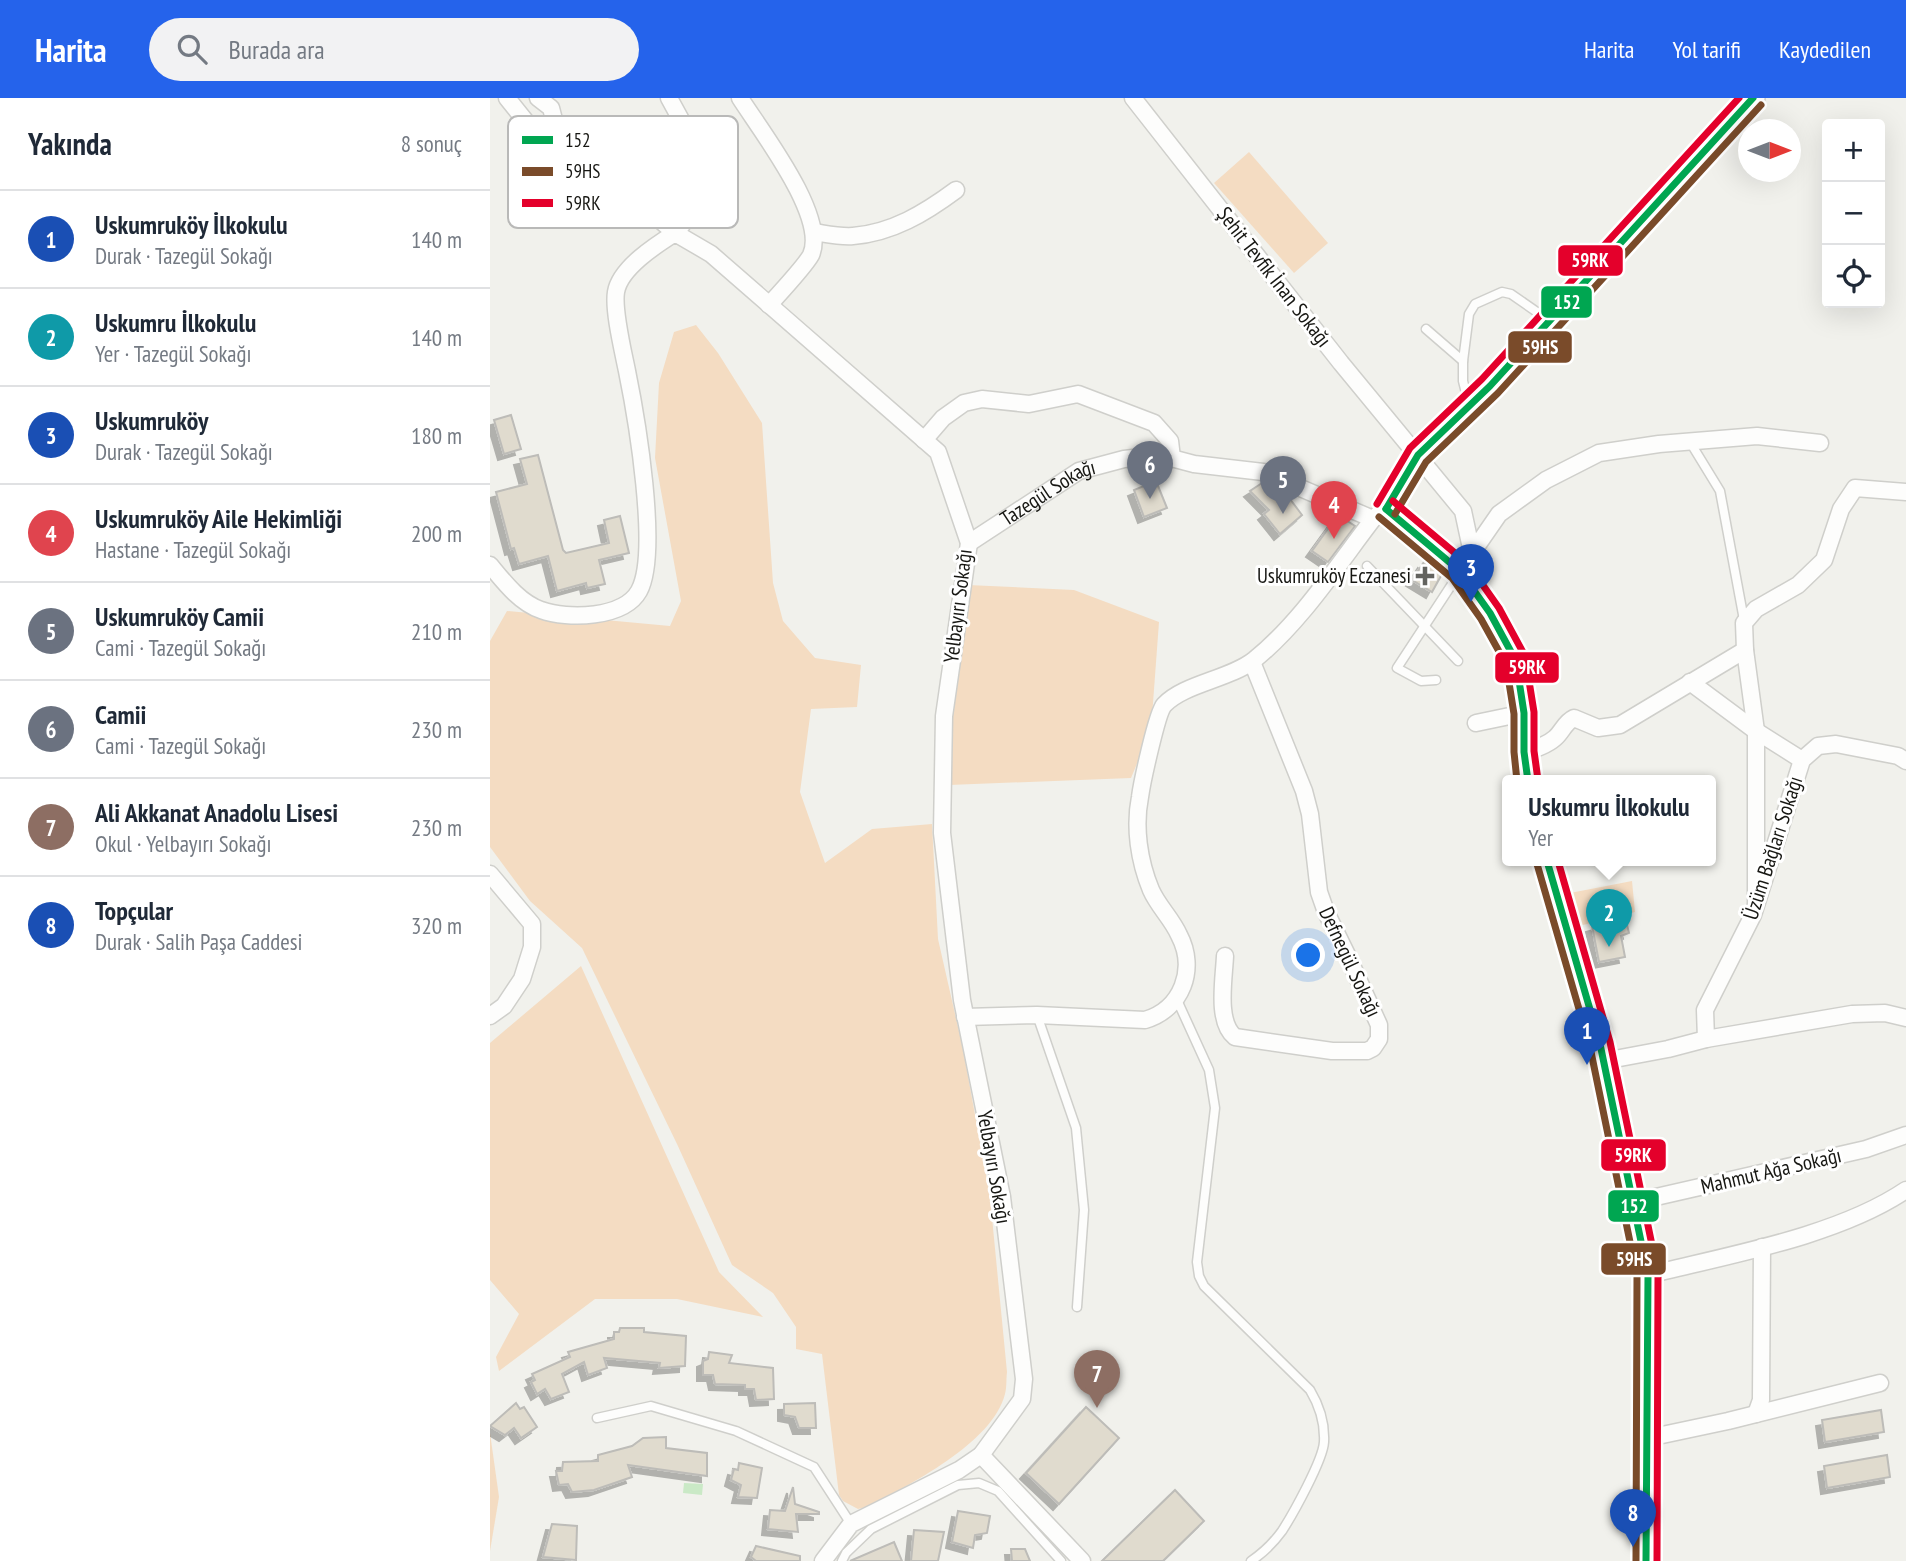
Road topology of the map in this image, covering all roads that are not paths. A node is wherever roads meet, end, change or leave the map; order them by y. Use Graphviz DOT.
graph roads {
  1 [pos="507,98"];
  2 [pos="538,98"];
  3 [pos="669,98"];
  4 [pos="740,98"];
  5 [pos="1133,98"];
  6 [pos="1753,98"];
  7 [pos="522,116"];
  8 [pos="553,116"];
  9 [pos="679,116"];
  10 [pos="956,190"];
  11 [pos="669,228"];
  12 [pos="679,228"];
  13 [pos="814,232"];
  14 [pos="675,233"];
  15 [pos="769,305"];
  16 [pos="1549,321"];
  17 [pos="1426,329"];
  18 [pos="1463,361"];
  19 [pos="1469,405"];
  20 [pos="924,440"];
  21 [pos="1690,442"];
  22 [pos="1820,443"];
  23 [pos="1418,455"];
  24 [pos="1172,458"];
  25 [pos="1906,492"];
  26 [pos="1379,514"];
  27 [pos="969,543"];
  28 [pos="1466,562"];
  29 [pos="490,565"];
  30 [pos="1367,566"];
  31 [pos="1744,623"];
  32 [pos="1425,625"];
  33 [pos="1745,650"];
  34 [pos="1252,662"];
  35 [pos="1458,662"];
  36 [pos="1436,680"];
  37 [pos="1690,682"];
  38 [pos="1524,713"];
  39 [pos="1476,723"];
  40 [pos="1756,731"];
  41 [pos="1524,752"];
  42 [pos="1802,760"];
  43 [pos="1906,761"];
  44 [pos="1527,775"];
  45 [pos="1548,866"];
  46 [pos="490,874"];
  47 [pos="1756,905"];
  48 [pos="1225,956"];
  49 [pos="1177,1000"];
  50 [pos="1037,1015"];
  51 [pos="490,1016"];
  52 [pos="965,1017"];
  53 [pos="1906,1018"];
  54 [pos="1706,1039"];
  55 [pos="1604,1061"];
  56 [pos="1906,1135"];
  57 [pos="1906,1190"];
  58 [pos="1634,1202"];
  59 [pos="1762,1247"];
  60 [pos="1648,1275"];
  61 [pos="1077,1307"];
  62 [pos="1880,1383"];
  63 [pos="1756,1414"];
  64 [pos="597,1418"];
  65 [pos="1648,1438"];
  66 [pos="981,1455"];
  67 [pos="850,1524"];
  68 [pos="823,1561"];
  69 [pos="842,1561"];
  70 [pos="1061,1561"];
  71 [pos="1082,1561"];
  72 [pos="1251,1561"];
  73 [pos="1646,1561"];
  1 -- 7 [label="street, Yelbayırı Sokağı"];
  2 -- 8 [label="street"];
  3 -- 9 [label="street"];
  4 -- 13 [label="street"];
  5 -- 23 [label="street, Şehit Tevfik İnan Sokağı"];
  6 -- 16 [label="street"];
  10 -- 13 [label="street"];
  11 -- 14 [label="street, Yelbayırı Sokağı"];
  12 -- 14 [label="street"];
  13 -- 15 [label="street"];
  14 -- 15 [label="street, Yelbayırı Sokağı"];
  14 -- 29 [label="street"];
  15 -- 20 [label="street, Yelbayırı Sokağı"];
  16 -- 18 [label="lane"];
  16 -- 19 [label="street"];
  17 -- 18 [label="lane"];
  18 -- 19 [label="lane"];
  19 -- 23 [label="street"];
  20 -- 24 [label="street"];
  20 -- 27 [label="street, Yelbayırı Sokağı"];
  21 -- 22 [label="street"];
  21 -- 28 [label="street"];
  21 -- 31 [label="lane"];
  23 -- 26 [label="street"];
  23 -- 28 [label="street, Şehit Tevfik İnan Sokağı"];
  24 -- 26 [label="street, Tazegül Sokağı"];
  24 -- 27 [label="street, Tazegül Sokağı"];
  25 -- 31 [label="street"];
  26 -- 28 [label="street, Tazegül Sokağı"];
  26 -- 34 [label="street"];
  27 -- 52 [label="street, Yelbayırı Sokağı"];
  28 -- 32 [label="lane"];
  28 -- 38 [label="street, Tazegül Sokağı"];
  30 -- 32 [label="lane"];
  31 -- 33 [label="street"];
  32 -- 35 [label="lane"];
  32 -- 36 [label="lane"];
  33 -- 37 [label="street"];
  33 -- 40 [label="street"];
  34 -- 48 [label="street, Defnegül Sokağı"];
  34 -- 49 [label="street"];
  37 -- 40 [label="street"];
  37 -- 41 [label="street"];
  38 -- 39 [label="street"];
  38 -- 41 [label="street, Tazegül Sokağı"];
  40 -- 42 [label="street"];
  40 -- 47 [label="street"];
  41 -- 44 [label="street, Tazegül Sokağı"];
  42 -- 43 [label="street, Üzüm Bağları Sokağı"];
  42 -- 47 [label="street, Üzüm Bağları Sokağı"];
  45 -- 55 [label="street"];
  46 -- 51 [label="street"];
  47 -- 54 [label="street, Üzüm Bağları Sokağı"];
  49 -- 50 [label="street"];
  49 -- 72 [label="lane"];
  50 -- 52 [label="street"];
  50 -- 61 [label="lane"];
  52 -- 66 [label="street, Yelbayırı Sokağı"];
  53 -- 54 [label="street"];
  54 -- 55 [label="street"];
  55 -- 58 [label="street"];
  56 -- 58 [label="street, Mahmut Ağa Sokağı"];
  57 -- 59 [label="street"];
  58 -- 60 [label="street"];
  59 -- 60 [label="street"];
  59 -- 63 [label="street"];
  60 -- 65 [label="street"];
  62 -- 63 [label="street"];
  63 -- 65 [label="street"];
  64 -- 67 [label="lane"];
  65 -- 73 [label="street"];
  66 -- 67 [label="street, Yelbayırı Sokağı"];
  66 -- 71 [label="street"];
  67 -- 68 [label="street, Yelbayırı Sokağı"];
  69 -- 70 [label="lane"];
}
